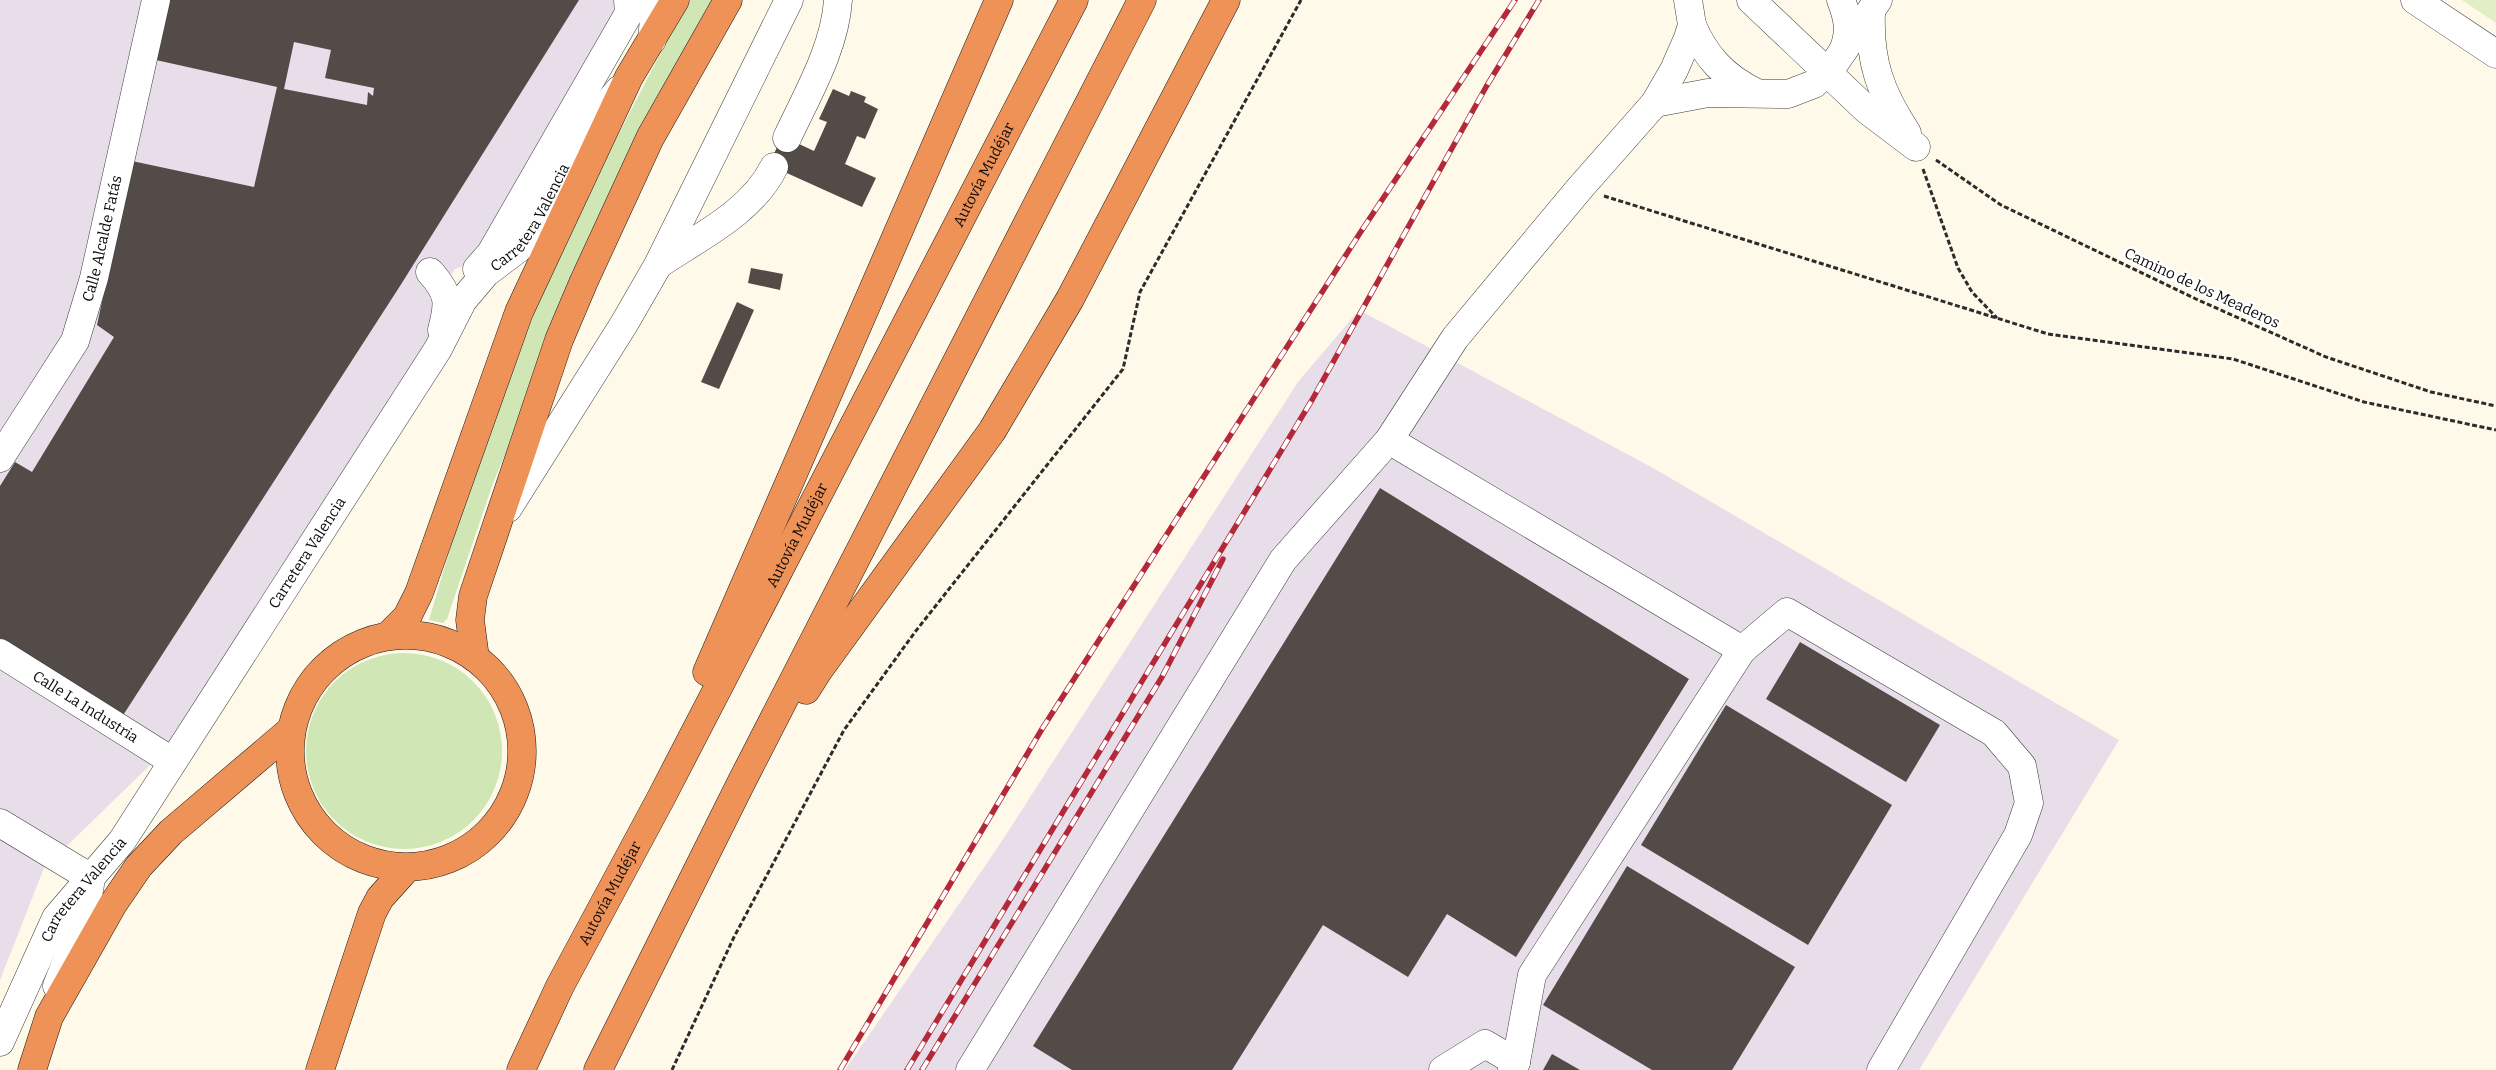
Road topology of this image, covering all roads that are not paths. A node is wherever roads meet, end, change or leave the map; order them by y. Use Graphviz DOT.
graph roads {
  1 [pos="156,0"];
  2 [pos="628,0"];
  3 [pos="650,0"];
  4 [pos="675,0"];
  5 [pos="728,0"];
  6 [pos="789,0"];
  7 [pos="838,0"];
  8 [pos="999,0"];
  9 [pos="1074,0"];
  10 [pos="1142,0"];
  11 [pos="1226,0"];
  12 [pos="1751,0"];
  13 [pos="1841,0"];
  14 [pos="2415,0"];
  15 [pos="1874,6"];
  16 [pos="1690,12"];
  17 [pos="652,40"];
  18 [pos="2496,54"];
  19 [pos="1835,62"];
  20 [pos="629,77"];
  21 [pos="1758,94"];
  22 [pos="1655,103"];
  23 [pos="787,138"];
  24 [pos="774,167"];
  25 [pos="658,265"];
  26 [pos="472,281"];
  27 [pos="438,349"];
  28 [pos="1389,440"];
  29 [pos="0,458"];
  30 [pos="496,526"];
  31 [pos="388,636"];
  32 [pos="1742,650"];
  33 [pos="0,654"];
  34 [pos="475,658"];
  35 [pos="291,730"];
  36 [pos="172,761"];
  37 [pos="741,783"];
  38 [pos="0,823"];
  39 [pos="408,868"];
  40 [pos="91,878"];
  41 [pos="560,986"];
  42 [pos="49,1017"];
  43 [pos="0,1042"];
  44 [pos="1514,1066"];
  45 [pos="32,1070"];
  46 [pos="320,1070"];
  47 [pos="521,1070"];
  48 [pos="598,1070"];
  49 [pos="970,1070"];
  50 [pos="1443,1070"];
  51 [pos="1881,1070"];
  1 -- 29 [label="street, Calle Alcalde Fatás"];
  2 -- 26 [label="street"];
  3 -- 17 [label="street"];
  4 -- 17 [label="highway"];
  5 -- 30 [label="highway"];
  6 -- 25 [label="street"];
  7 -- 23 [label="street"];
  8 -- 41 [label="highway"];
  9 -- 41 [label="highway, Autovía Mudéjar"];
  10 -- 37 [label="highway"];
  11 -- 37 [label="highway"];
  12 -- 19 [label="street"];
  13 -- 19 [label="street"];
  14 -- 18 [label="street"];
  15 -- 19 [label="street"];
  15 -- 19 [label="street"];
  16 -- 21 [label="street"];
  16 -- 22 [label="street"];
  17 -- 20 [label="highway"];
  19 -- 21 [label="street"];
  20 -- 26 [label="street, Carretera Valencia"];
  20 -- 31 [label="highway"];
  21 -- 22 [label="street"];
  22 -- 28 [label="street"];
  24 -- 25 [label="street"];
  25 -- 30 [label="street"];
  26 -- 27 [label="street, Carretera Valencia"];
  26 -- 27 [label="street"];
  27 -- 36 [label="street, Carretera Valencia"];
  28 -- 32 [label="street"];
  28 -- 49 [label="street"];
  30 -- 34 [label="highway"];
  31 -- 34 [label="highway"];
  31 -- 35 [label="highway"];
  32 -- 44 [label="street"];
  32 -- 51 [label="street"];
  33 -- 36 [label="street, Calle La Industria"];
  34 -- 39 [label="highway"];
  35 -- 39 [label="highway"];
  35 -- 42 [label="highway"];
  36 -- 40 [label="street, Carretera Valencia"];
  37 -- 48 [label="highway"];
  38 -- 40 [label="street"];
  39 -- 46 [label="highway"];
  40 -- 42 [label="street"];
  40 -- 43 [label="street, Carretera Valencia"];
  41 -- 47 [label="highway, Autovía Mudéjar"];
  42 -- 45 [label="highway"];
  44 -- 50 [label="street"];
}
